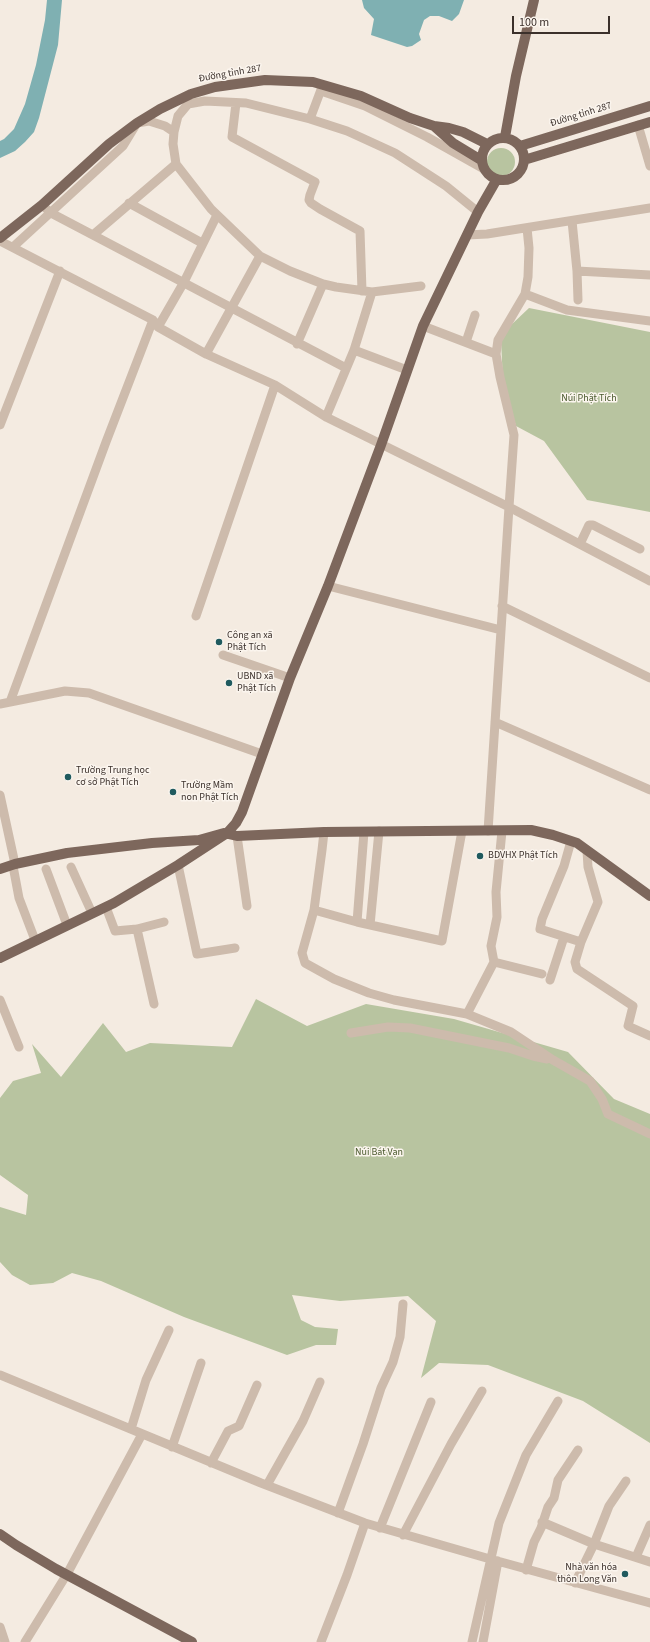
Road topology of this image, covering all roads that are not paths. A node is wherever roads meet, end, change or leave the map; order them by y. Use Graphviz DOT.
graph roads {
  1 [pos="534,0"];
  2 [pos="322,88"];
  3 [pos="236,103"];
  4 [pos="650,106"];
  5 [pos="310,119"];
  6 [pos="650,122"];
  7 [pos="137,123"];
  8 [pos="638,125"];
  9 [pos="434,126"];
  10 [pos="174,132"];
  11 [pos="646,137"];
  12 [pos="505,138"];
  13 [pos="585,142"];
  14 [pos="487,144"];
  15 [pos="521,147"];
  16 [pos="524,160"];
  17 [pos="176,164"];
  18 [pos="483,165"];
  19 [pos="650,166"];
  20 [pos="497,179"];
  21 [pos="129,204"];
  22 [pos="42,205"];
  23 [pos="650,208"];
  24 [pos="478,212"];
  25 [pos="51,213"];
  26 [pos="217,215"];
  27 [pos="572,221"];
  28 [pos="527,228"];
  29 [pos="93,235"];
  30 [pos="467,235"];
  31 [pos="0,238"];
  32 [pos="0,241"];
  33 [pos="202,243"];
  34 [pos="13,247"];
  35 [pos="260,256"];
  36 [pos="60,271"];
  37 [pos="578,271"];
  38 [pos="650,274"];
  39 [pos="184,282"];
  40 [pos="323,284"];
  41 [pos="421,286"];
  42 [pos="362,291"];
  43 [pos="372,292"];
  44 [pos="525,294"];
  45 [pos="578,300"];
  46 [pos="230,308"];
  47 [pos="475,315"];
  48 [pos="650,322"];
  49 [pos="156,324"];
  50 [pos="423,326"];
  51 [pos="466,342"];
  52 [pos="297,344"];
  53 [pos="354,350"];
  54 [pos="206,354"];
  55 [pos="496,354"];
  56 [pos="346,368"];
  57 [pos="407,370"];
  58 [pos="276,385"];
  59 [pos="326,417"];
  60 [pos="0,426"];
  61 [pos="381,445"];
  62 [pos="508,507"];
  63 [pos="580,544"];
  64 [pos="640,549"];
  65 [pos="650,580"];
  66 [pos="328,586"];
  67 [pos="502,606"];
  68 [pos="196,616"];
  69 [pos="501,630"];
  70 [pos="223,655"];
  71 [pos="290,678"];
  72 [pos="650,678"];
  73 [pos="10,702"];
  74 [pos="0,704"];
  75 [pos="495,722"];
  76 [pos="262,754"];
  77 [pos="650,790"];
  78 [pos="0,795"];
  79 [pos="379,831"];
  80 [pos="462,831"];
  81 [pos="488,831"];
  82 [pos="502,831"];
  83 [pos="324,832"];
  84 [pos="364,832"];
  85 [pos="227,833"];
  86 [pos="238,836"];
  87 [pos="571,841"];
  88 [pos="587,851"];
  89 [pos="14,865"];
  90 [pos="178,865"];
  91 [pos="71,867"];
  92 [pos="0,869"];
  93 [pos="46,869"];
  94 [pos="650,896"];
  95 [pos="247,906"];
  96 [pos="106,907"];
  97 [pos="314,910"];
  98 [pos="92,913"];
  99 [pos="164,922"];
  100 [pos="357,922"];
  101 [pos="67,925"];
  102 [pos="370,925"];
  103 [pos="137,929"];
  104 [pos="564,937"];
  105 [pos="35,940"];
  106 [pos="581,942"];
  107 [pos="235,948"];
  108 [pos="0,958"];
  109 [pos="494,962"];
  110 [pos="542,974"];
  111 [pos="550,980"];
  112 [pos="0,1000"];
  113 [pos="154,1004"];
  114 [pos="467,1014"];
  115 [pos="351,1032"];
  116 [pos="650,1036"];
  117 [pos="19,1047"];
  118 [pos="553,1060"];
  119 [pos="650,1134"];
  120 [pos="403,1304"];
  121 [pos="169,1330"];
  122 [pos="201,1363"];
  123 [pos="0,1375"];
  124 [pos="320,1382"];
  125 [pos="257,1385"];
  126 [pos="482,1391"];
  127 [pos="558,1401"];
  128 [pos="431,1402"];
  129 [pos="131,1429"];
  130 [pos="142,1434"];
  131 [pos="172,1447"];
  132 [pos="578,1450"];
  133 [pos="211,1462"];
  134 [pos="626,1481"];
  135 [pos="267,1485"];
  136 [pos="338,1513"];
  137 [pos="542,1522"];
  138 [pos="365,1523"];
  139 [pos="650,1525"];
  140 [pos="380,1528"];
  141 [pos="0,1534"];
  142 [pos="403,1535"];
  143 [pos="594,1544"];
  144 [pos="636,1557"];
  145 [pos="494,1560"];
  146 [pos="650,1562"];
  147 [pos="526,1570"];
  148 [pos="67,1574"];
  149 [pos="575,1583"];
  150 [pos="650,1603"];
  151 [pos="0,1627"];
  152 [pos="5,1642"];
  153 [pos="25,1642"];
  154 [pos="192,1642"];
  155 [pos="321,1642"];
  156 [pos="472,1642"];
  157 [pos="483,1642"];
  1 -- 12 [label="main road"];
  2 -- 5 [label="street"];
  2 -- 7 [label="main road, Đường tỉnh 287"];
  2 -- 9 [label="main road, Đường tỉnh 287"];
  2 -- 18 [label="street"];
  3 -- 5 [label="street"];
  3 -- 10 [label="street"];
  3 -- 42 [label="street"];
  4 -- 15 [label="main road, Đường tỉnh 287"];
  5 -- 24 [label="street"];
  6 -- 8 [label="main road, Đường tỉnh 287"];
  7 -- 10 [label="street"];
  7 -- 22 [label="main road, Đường tỉnh 287"];
  7 -- 25 [label="street"];
  8 -- 11 [label="street"];
  8 -- 13 [label="main road, Đường tỉnh 287"];
  9 -- 14 [label="main road, Đường tỉnh 287"];
  9 -- 18 [label="main road, Đường tỉnh 287"];
  10 -- 17 [label="street"];
  11 -- 19 [label="street"];
  12 -- 14 [label="main road"];
  12 -- 15 [label="main road"];
  13 -- 15 [label="main road, Đường tỉnh 287"];
  13 -- 16 [label="main road, Đường tỉnh 287"];
  14 -- 18 [label="main road"];
  15 -- 16 [label="main road"];
  16 -- 20 [label="main road"];
  17 -- 21 [label="street"];
  17 -- 26 [label="street"];
  18 -- 20 [label="main road"];
  20 -- 24 [label="main road"];
  21 -- 29 [label="street"];
  21 -- 33 [label="street"];
  22 -- 25 [label="street"];
  22 -- 31 [label="main road, Đường tỉnh 287"];
  23 -- 27 [label="street"];
  24 -- 30 [label="main road"];
  25 -- 29 [label="street"];
  25 -- 34 [label="street"];
  26 -- 33 [label="street"];
  26 -- 35 [label="street"];
  27 -- 28 [label="street"];
  27 -- 37 [label="street"];
  28 -- 30 [label="street"];
  28 -- 44 [label="street"];
  29 -- 39 [label="street"];
  30 -- 50 [label="main road"];
  32 -- 34 [label="street"];
  33 -- 39 [label="street"];
  34 -- 36 [label="street"];
  35 -- 40 [label="street"];
  35 -- 46 [label="street"];
  36 -- 49 [label="street"];
  36 -- 60 [label="street"];
  37 -- 38 [label="street"];
  37 -- 45 [label="street"];
  39 -- 46 [label="street"];
  39 -- 49 [label="street"];
  40 -- 42 [label="street"];
  40 -- 52 [label="street"];
  41 -- 43 [label="street"];
  42 -- 43 [label="street"];
  43 -- 53 [label="street"];
  44 -- 48 [label="street"];
  44 -- 55 [label="street"];
  46 -- 52 [label="street"];
  46 -- 54 [label="street"];
  47 -- 51 [label="street"];
  49 -- 54 [label="street"];
  49 -- 73 [label="street"];
  50 -- 51 [label="street"];
  50 -- 57 [label="main road"];
  51 -- 55 [label="street"];
  52 -- 56 [label="street"];
  53 -- 56 [label="street"];
  53 -- 57 [label="street"];
  54 -- 58 [label="street"];
  55 -- 62 [label="street"];
  56 -- 59 [label="street"];
  57 -- 61 [label="main road"];
  58 -- 59 [label="street"];
  58 -- 68 [label="street"];
  59 -- 61 [label="street"];
  61 -- 62 [label="street"];
  61 -- 66 [label="main road"];
  62 -- 63 [label="street"];
  62 -- 67 [label="street"];
  63 -- 64 [label="street"];
  63 -- 65 [label="street"];
  66 -- 69 [label="street"];
  66 -- 71 [label="main road"];
  67 -- 69 [label="street"];
  67 -- 72 [label="street"];
  69 -- 75 [label="street"];
  70 -- 71 [label="street"];
  71 -- 76 [label="main road"];
  73 -- 74 [label="street"];
  73 -- 76 [label="street"];
  75 -- 77 [label="street"];
  75 -- 81 [label="street"];
  76 -- 85 [label="main road"];
  78 -- 89 [label="street"];
  79 -- 80 [label="main road"];
  79 -- 84 [label="main road"];
  79 -- 102 [label="street"];
  80 -- 81 [label="main road"];
  80 -- 102 [label="street"];
  81 -- 82 [label="main road"];
  82 -- 87 [label="main road"];
  82 -- 109 [label="street"];
  83 -- 84 [label="main road"];
  83 -- 86 [label="main road"];
  83 -- 97 [label="street"];
  84 -- 100 [label="street"];
  85 -- 86 [label="main road"];
  85 -- 89 [label="main road"];
  85 -- 90 [label="main road"];
  86 -- 95 [label="street"];
  87 -- 88 [label="main road"];
  87 -- 104 [label="street"];
  88 -- 94 [label="main road"];
  88 -- 106 [label="street"];
  89 -- 92 [label="main road"];
  89 -- 105 [label="street"];
  90 -- 96 [label="main road"];
  90 -- 107 [label="street"];
  91 -- 98 [label="street"];
  93 -- 101 [label="street"];
  96 -- 98 [label="main road"];
  96 -- 103 [label="street"];
  97 -- 100 [label="street"];
  97 -- 114 [label="street"];
  98 -- 101 [label="main road"];
  99 -- 103 [label="street"];
  100 -- 102 [label="street"];
  101 -- 105 [label="main road"];
  103 -- 113 [label="street"];
  104 -- 106 [label="street"];
  104 -- 111 [label="street"];
  105 -- 108 [label="main road"];
  106 -- 116 [label="street"];
  109 -- 110 [label="street"];
  109 -- 114 [label="street"];
  112 -- 117 [label="street"];
  114 -- 118 [label="street"];
  115 -- 118 [label="street"];
  118 -- 119 [label="street"];
  120 -- 136 [label="street"];
  121 -- 129 [label="street"];
  122 -- 131 [label="street"];
  123 -- 129 [label="street"];
  124 -- 135 [label="street"];
  125 -- 133 [label="street"];
  126 -- 142 [label="street"];
  127 -- 145 [label="street"];
  128 -- 140 [label="street"];
  129 -- 130 [label="street"];
  130 -- 131 [label="street"];
  130 -- 148 [label="street"];
  131 -- 133 [label="street"];
  132 -- 137 [label="street"];
  133 -- 135 [label="street"];
  134 -- 143 [label="street"];
  135 -- 136 [label="street"];
  136 -- 138 [label="street"];
  137 -- 143 [label="street"];
  137 -- 147 [label="street"];
  138 -- 140 [label="street"];
  138 -- 155 [label="street"];
  139 -- 144 [label="street"];
  140 -- 142 [label="street"];
  141 -- 148 [label="main road"];
  142 -- 145 [label="street"];
  143 -- 144 [label="street"];
  143 -- 149 [label="street"];
  144 -- 146 [label="street"];
  145 -- 147 [label="street"];
  145 -- 156 [label="street"];
  145 -- 157 [label="street"];
  147 -- 149 [label="street"];
  148 -- 153 [label="street"];
  148 -- 154 [label="main road"];
  149 -- 150 [label="street"];
  151 -- 152 [label="street"];
}
